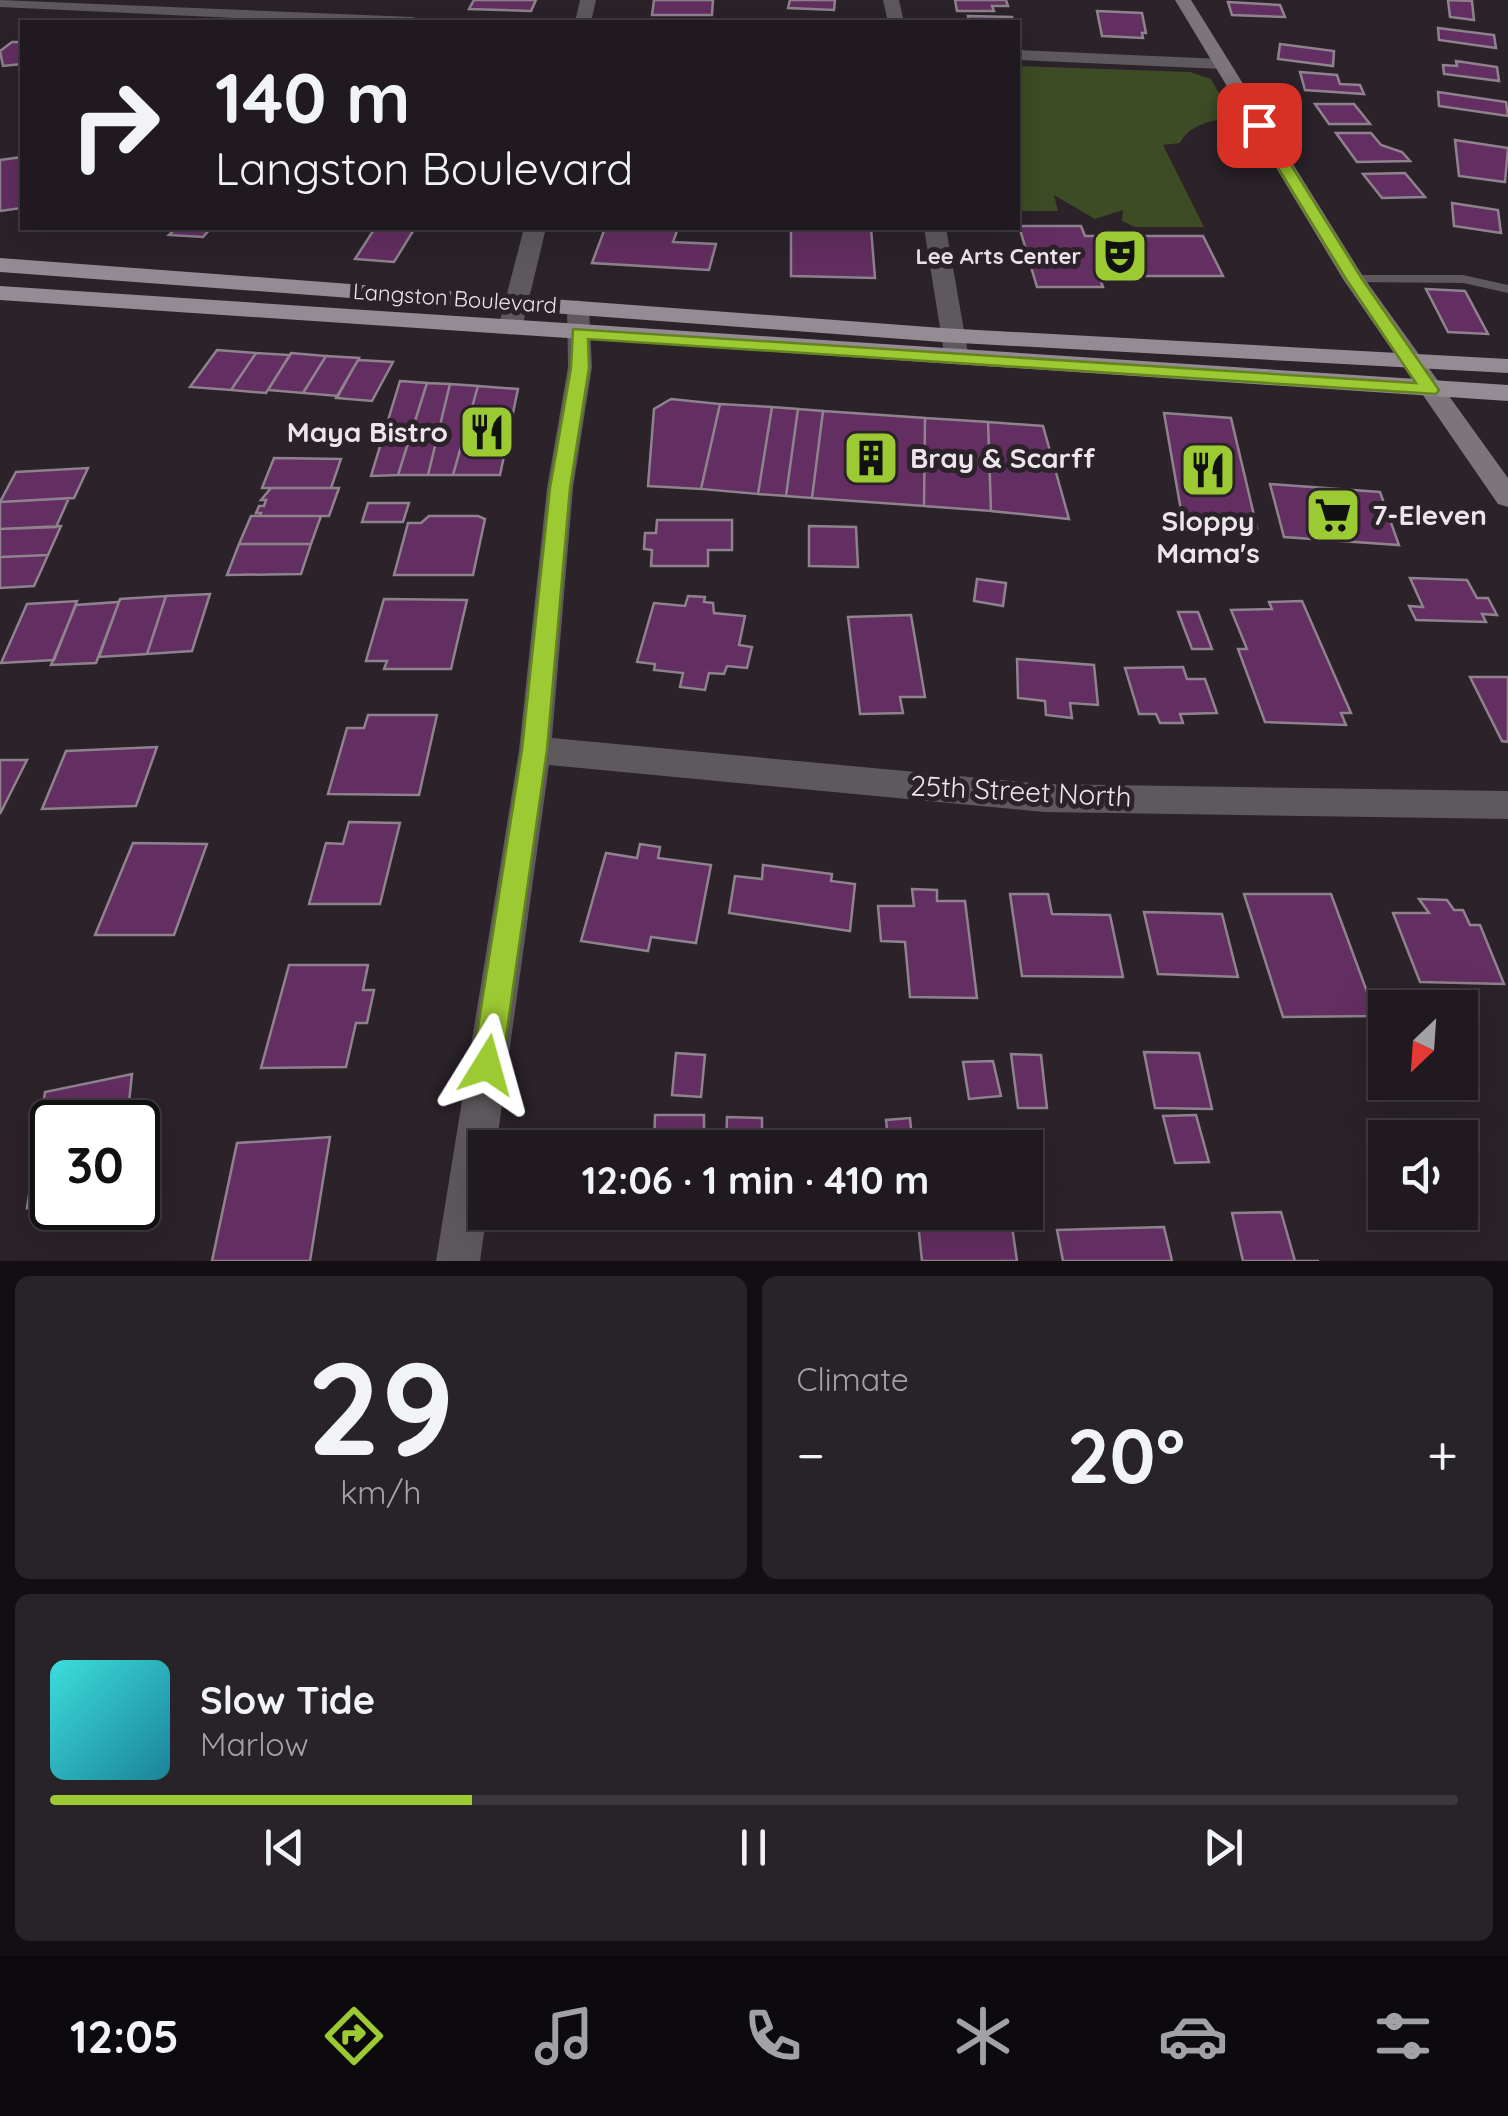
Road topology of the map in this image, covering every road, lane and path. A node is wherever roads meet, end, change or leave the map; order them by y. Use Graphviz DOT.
graph roads {
  1 [pos="1183,0"];
  2 [pos="0,2"];
  3 [pos="372,20"];
  4 [pos="1020,55"];
  5 [pos="1222,64"];
  6 [pos="534,230"];
  7 [pos="935,230"];
  8 [pos="0,264"];
  9 [pos="1354,279"];
  10 [pos="1508,289"];
  11 [pos="0,293"];
  12 [pos="516,304"];
  13 [pos="579,320"];
  14 [pos="510,328"];
  15 [pos="955,333"];
  16 [pos="957,359"];
  17 [pos="1412,363"];
  18 [pos="1508,366"];
  19 [pos="1430,390"];
  20 [pos="1508,393"];
  21 [pos="1508,498"];
  22 [pos="534,750"];
  23 [pos="1508,805"];
  24 [pos="458,1261"];
  1 -- 5 [label="street"];
  2 -- 3 [label="street"];
  4 -- 5 [label="street"];
  5 -- 9 [label="street"];
  6 -- 12 [label="street"];
  7 -- 15 [label="street"];
  8 -- 12 [label="main road, Langston Boulevard"];
  9 -- 10 [label="lane"];
  9 -- 17 [label="street"];
  11 -- 14 [label="main road, Langston Boulevard"];
  12 -- 13 [label="main road, Langston Boulevard"];
  12 -- 14 [label="street"];
  13 -- 14 [label="main road, Langston Boulevard"];
  13 -- 15 [label="main road, Langston Boulevard"];
  13 -- 16 [label="main road, Langston Boulevard"];
  13 -- 22 [label="street"];
  15 -- 16 [label="street"];
  15 -- 17 [label="main road, Langston Boulevard"];
  16 -- 19 [label="main road, Langston Boulevard"];
  17 -- 18 [label="main road, Langston Boulevard"];
  17 -- 19 [label="street"];
  19 -- 20 [label="main road, Langston Boulevard"];
  19 -- 21 [label="street"];
  22 -- 23 [label="street, 25th Street North"];
  22 -- 24 [label="street"];
}
